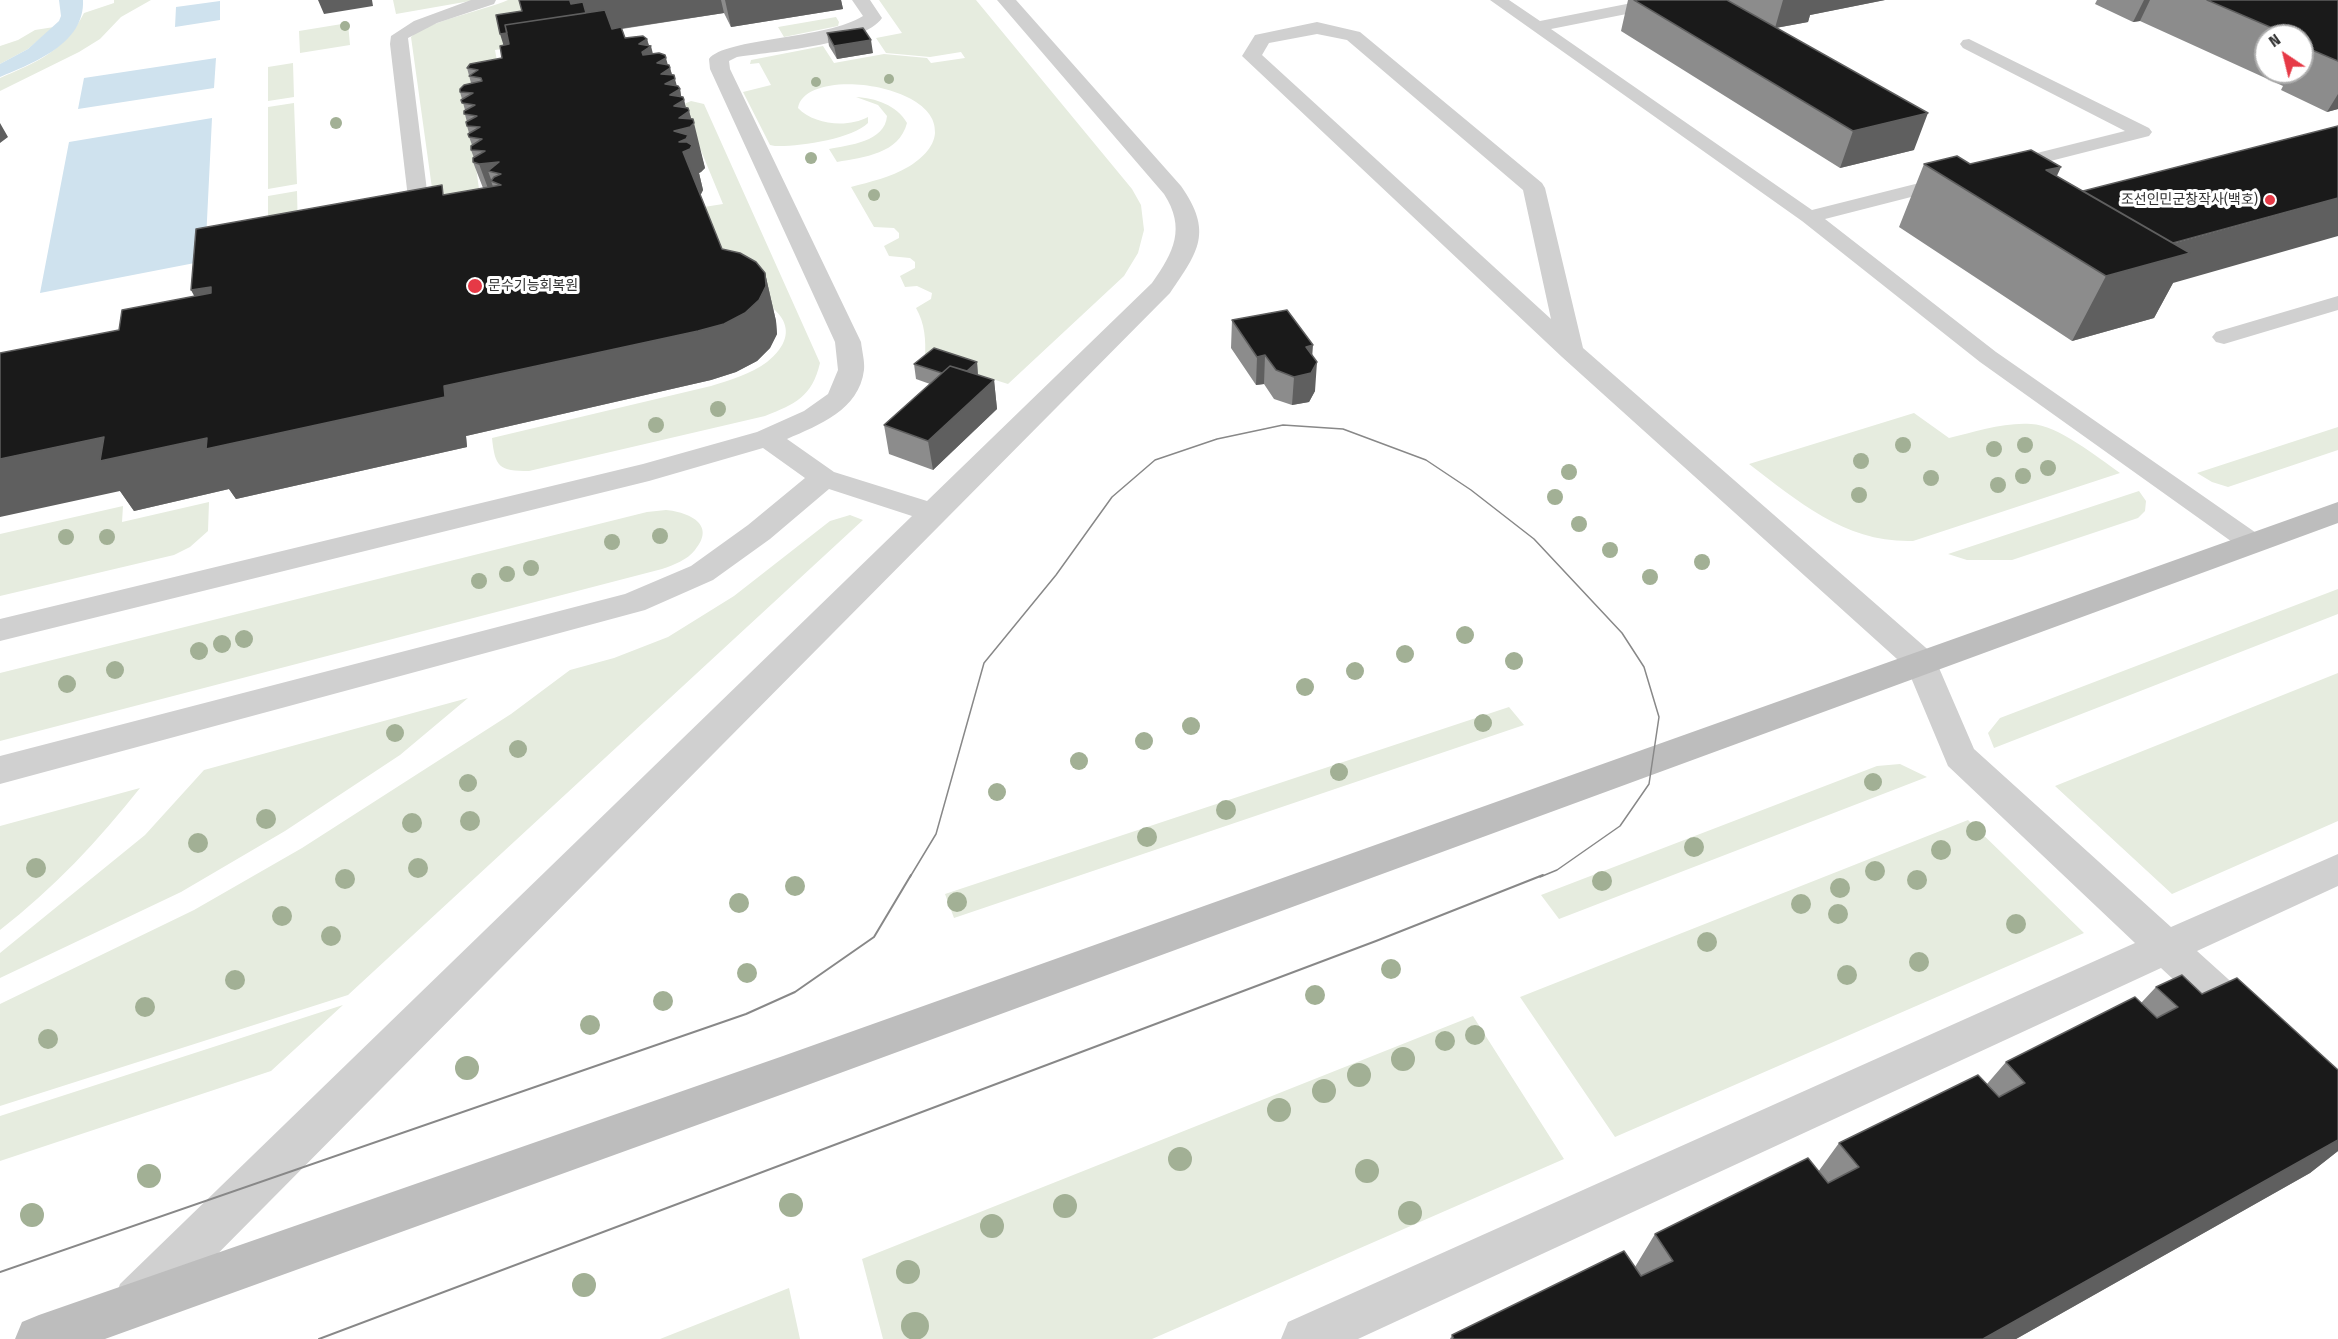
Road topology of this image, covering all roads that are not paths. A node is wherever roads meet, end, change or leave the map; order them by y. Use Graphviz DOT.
graph roads {
  1 [pos="488,0"];
  2 [pos="861,0"];
  3 [pos="1006,0"];
  4 [pos="1498,0"];
  5 [pos="1672,0"];
  6 [pos="1536,27"];
  7 [pos="1969,44"];
  8 [pos="420,215"];
  9 [pos="1809,217"];
  10 [pos="2338,303"];
  11 [pos="2224,337"];
  12 [pos="1571,351"];
  13 [pos="767,438"];
  14 [pos="824,478"];
  15 [pos="2338,512"];
  16 [pos="933,513"];
  17 [pos="2252,543"];
  18 [pos="0,630"];
  19 [pos="1921,662"];
  20 [pos="0,770"];
  21 [pos="2338,869"];
  22 [pos="2166,947"];
  23 [pos="2269,1042"];
  24 [pos="133,1305"];
  25 [pos="39,1339"];
  26 [pos="1305,1339"];
  1 -- 8 [label="lane"];
  2 -- 13 [label="street"];
  3 -- 16 [label="street"];
  4 -- 6 [label="lane"];
  5 -- 6 [label="lane"];
  6 -- 9 [label="lane"];
  7 -- 9 [label="lane"];
  9 -- 17 [label="lane"];
  10 -- 11 [label="lane"];
  12 -- 12 [label="street"];
  12 -- 19 [label="street"];
  13 -- 14 [label="street"];
  13 -- 18 [label="street"];
  14 -- 16 [label="street"];
  14 -- 20 [label="street"];
  15 -- 17 [label="street"];
  16 -- 24 [label="street"];
  17 -- 19 [label="street"];
  19 -- 22 [label="street"];
  19 -- 24 [label="street"];
  21 -- 22 [label="street"];
  22 -- 23 [label="street"];
  22 -- 26 [label="street"];
  24 -- 25 [label="street"];
}
